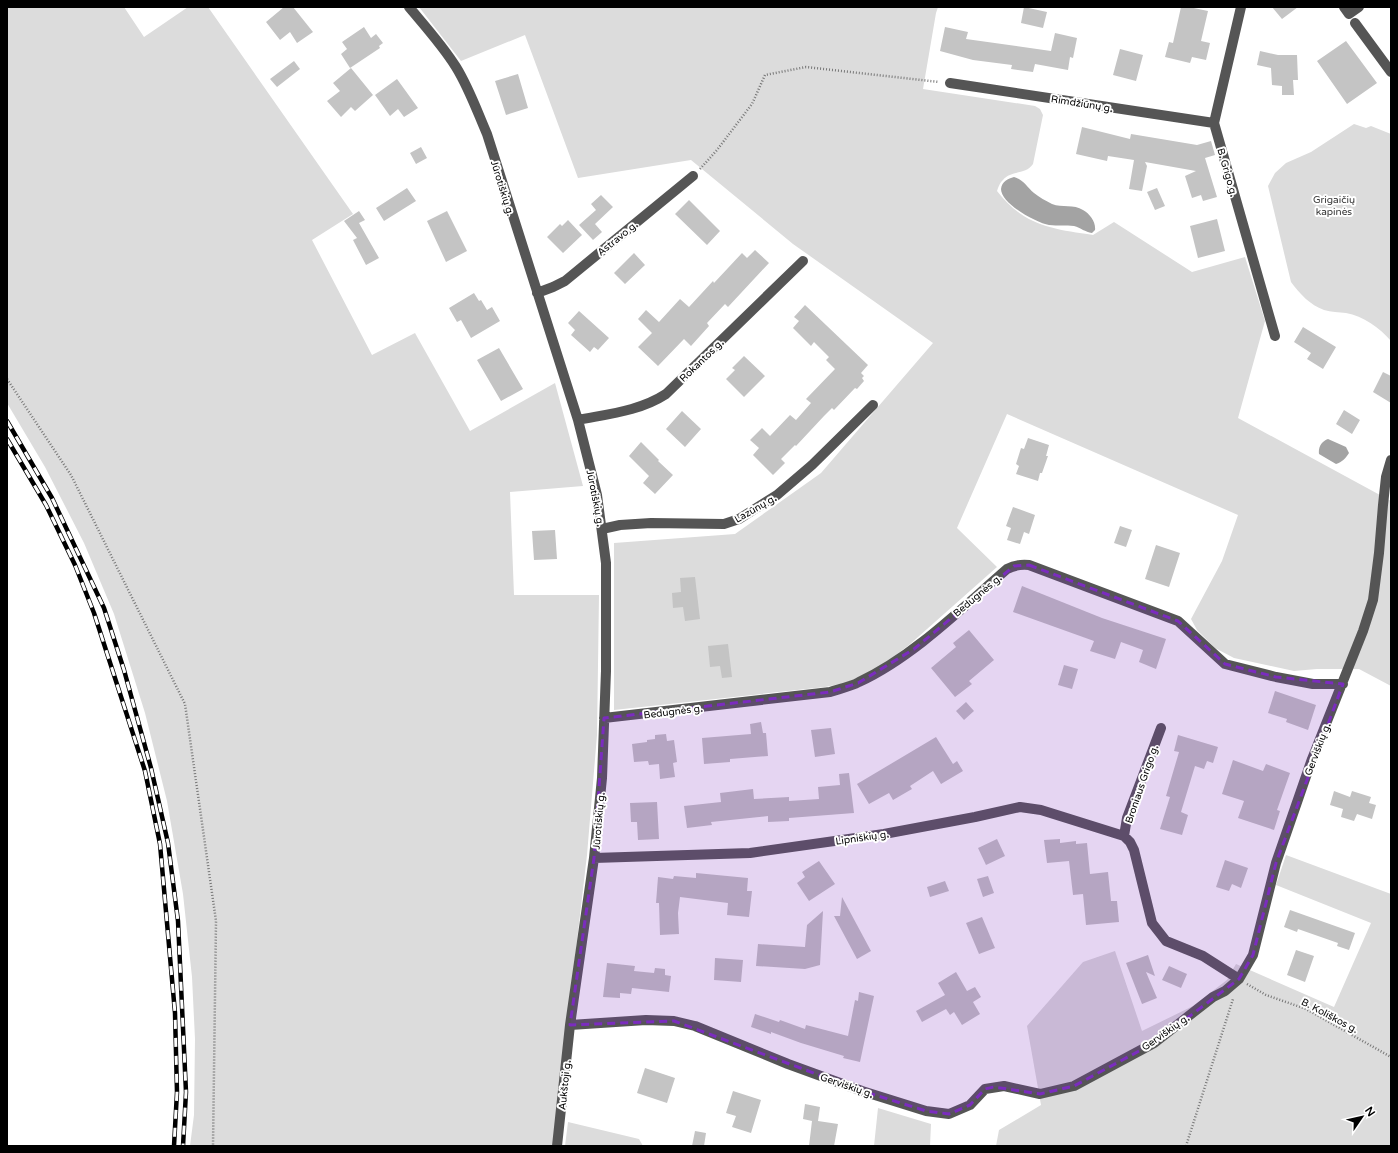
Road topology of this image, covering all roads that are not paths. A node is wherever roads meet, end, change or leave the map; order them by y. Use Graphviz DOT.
graph roads {
  1 [pos="409,7"];
  2 [pos="1240,7"];
  3 [pos="1360,7"];
  4 [pos="1346,11"];
  5 [pos="1355,23"];
  6 [pos="1391,72"];
  7 [pos="950,83"];
  8 [pos="1214,123"];
  9 [pos="693,176"];
  10 [pos="803,261"];
  11 [pos="536,293"];
  12 [pos="1275,336"];
  13 [pos="873,405"];
  14 [pos="578,420"];
  15 [pos="1391,460"];
  16 [pos="602,529"];
  17 [pos="1343,684"];
  18 [pos="604,718"];
  19 [pos="1161,728"];
  20 [pos="1124,836"];
  21 [pos="594,858"];
  22 [pos="1239,979"];
  23 [pos="570,1025"];
  24 [pos="557,1146"];
  1 -- 11 [label="street, Jūrotiškių g."];
  2 -- 8 [label="street, B. Grigo g."];
  3 -- 4 [label="street"];
  5 -- 6 [label="street"];
  7 -- 8 [label="street, Rimdžiūnų g."];
  8 -- 12 [label="street, B. Grigo g."];
  9 -- 11 [label="street, Astravo g."];
  10 -- 14 [label="street, Rokantos g."];
  11 -- 14 [label="street, Jūrotiškių g."];
  13 -- 16 [label="street, Lazūnų g."];
  14 -- 16 [label="street, Jūrotiškių g."];
  15 -- 17 [label="street, Gerviškių g."];
  16 -- 18 [label="street, Jūrotiškių g."];
  17 -- 18 [label="street, Bedugnės g."];
  17 -- 22 [label="street, Gerviškių g."];
  18 -- 21 [label="street, Jūrotiškių g."];
  19 -- 20 [label="street, Broniaus Grigo g."];
  20 -- 21 [label="street, Lipniškių g."];
  20 -- 22 [label="street, Broniaus Grigo g."];
  21 -- 23 [label="street, Jūrotiškių g."];
  22 -- 23 [label="street, Gerviškių g."];
  23 -- 24 [label="street, Aukštoji g."];
}
